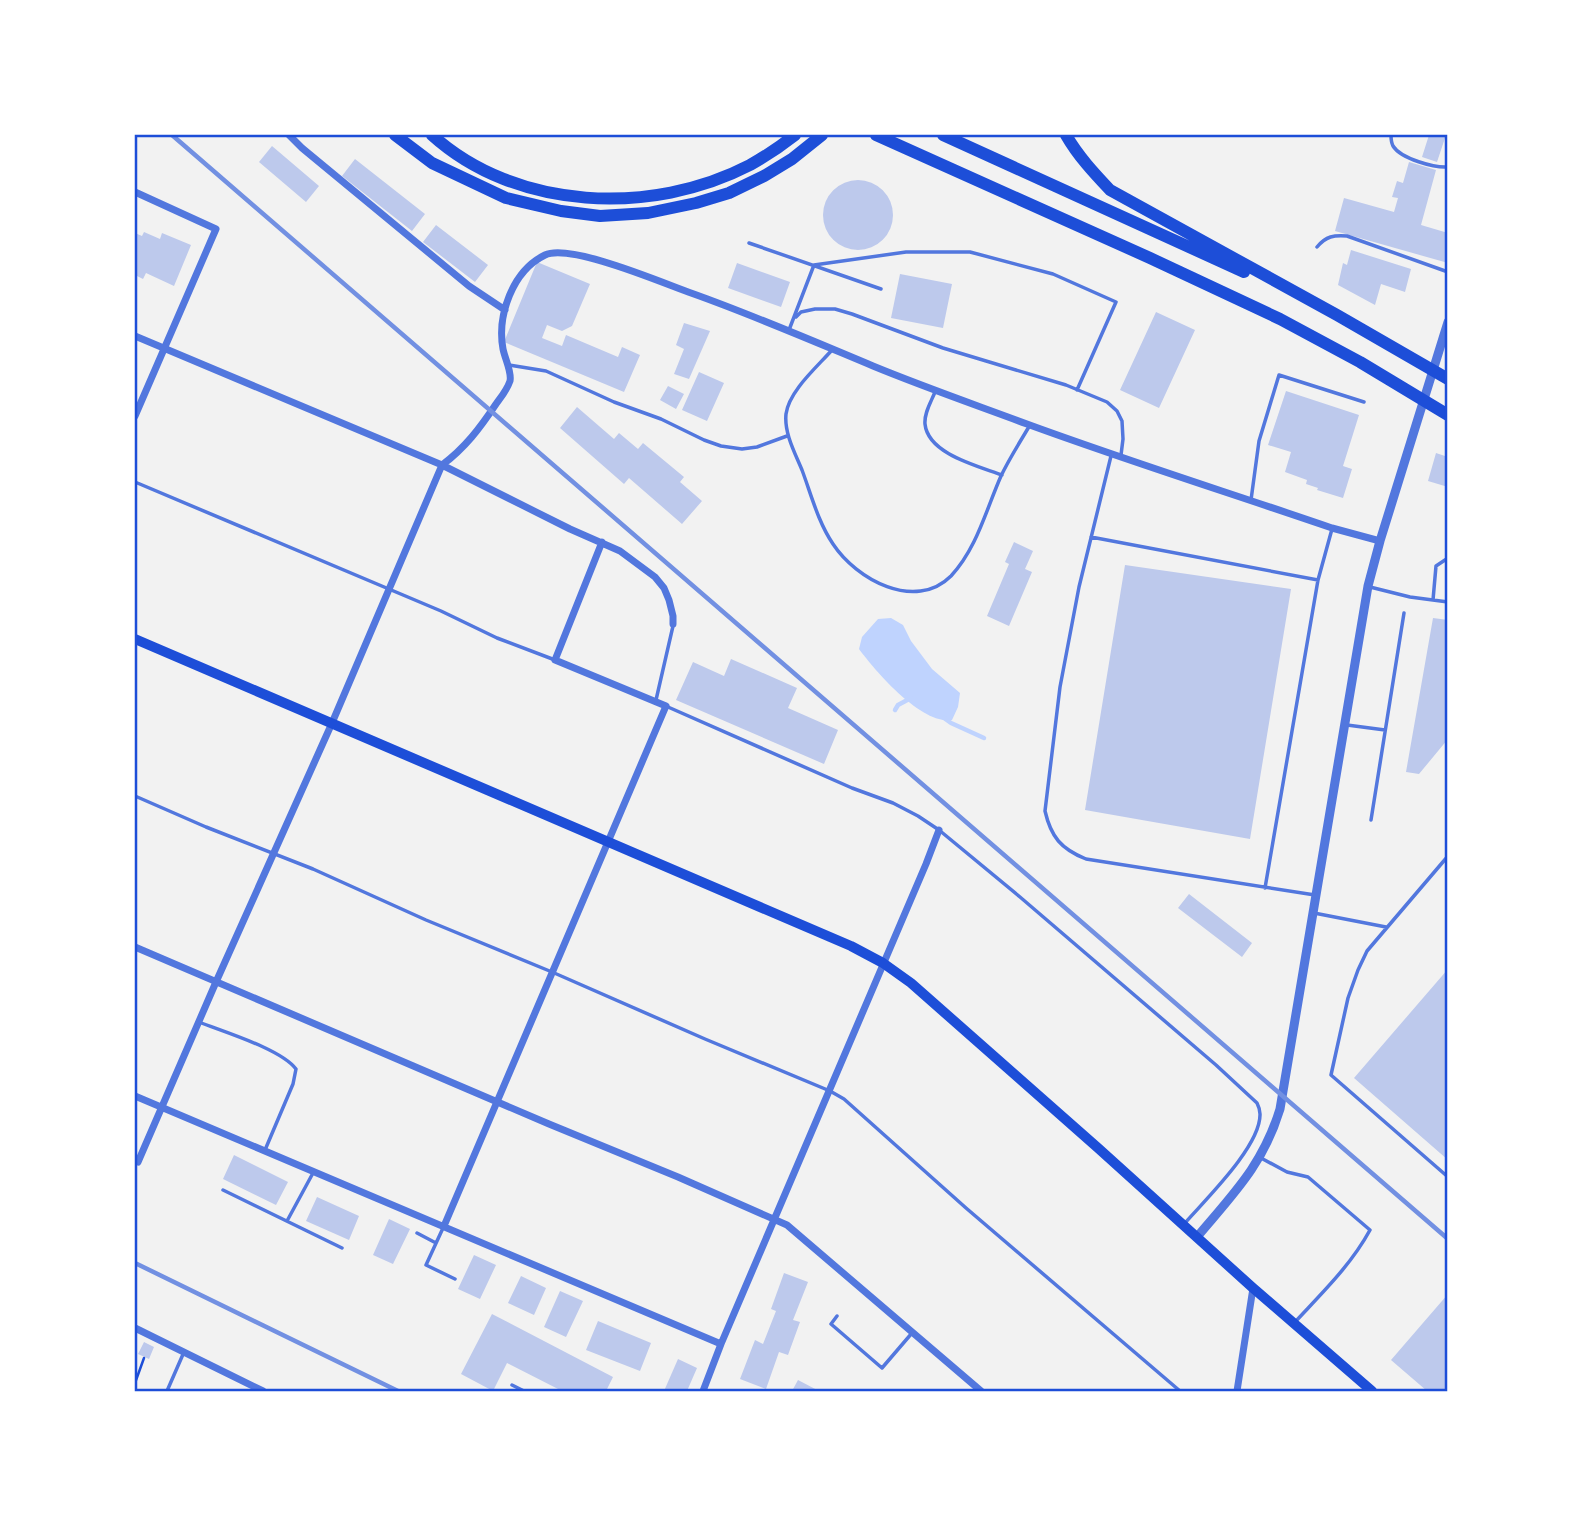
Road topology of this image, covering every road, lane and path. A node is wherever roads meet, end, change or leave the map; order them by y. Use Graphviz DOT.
graph roads {
  1 [pos="289,135"];
  2 [pos="395,135"];
  3 [pos="432,135"];
  4 [pos="795,135"];
  5 [pos="822,135"];
  6 [pos="876,135"];
  7 [pos="943,135"];
  8 [pos="1066,135"];
  9 [pos="1391,135"];
  10 [pos="1448,167"];
  11 [pos="135,192"];
  12 [pos="749,243"];
  13 [pos="1317,247"];
  14 [pos="814,265"];
  15 [pos="1448,272"];
  16 [pos="881,289"];
  17 [pos="505,310"];
  18 [pos="1337,315"];
  19 [pos="793,320"];
  20 [pos="1448,322"];
  21 [pos="789,330"];
  22 [pos="135,336"];
  23 [pos="164,348"];
  24 [pos="833,349"];
  25 [pos="507,364"];
  26 [pos="1448,379"];
  27 [pos="936,390"];
  28 [pos="1077,390"];
  29 [pos="1364,402"];
  30 [pos="1448,415"];
  31 [pos="135,416"];
  32 [pos="1030,425"];
  33 [pos="788,436"];
  34 [pos="1111,454"];
  35 [pos="1121,457"];
  36 [pos="442,465"];
  37 [pos="1002,475"];
  38 [pos="135,481"];
  39 [pos="1251,500"];
  40 [pos="1332,528"];
  41 [pos="1091,537"];
  42 [pos="1380,541"];
  43 [pos="602,542"];
  44 [pos="1448,558"];
  45 [pos="1318,580"];
  46 [pos="1368,586"];
  47 [pos="388,590"];
  48 [pos="1433,600"];
  49 [pos="1448,602"];
  50 [pos="1404,613"];
  51 [pos="673,624"];
  52 [pos="135,639"];
  53 [pos="555,660"];
  54 [pos="655,702"];
  55 [pos="666,706"];
  56 [pos="332,723"];
  57 [pos="1344,724"];
  58 [pos="1385,730"];
  59 [pos="135,796"];
  60 [pos="1371,820"];
  61 [pos="939,830"];
  62 [pos="609,841"];
  63 [pos="275,854"];
  64 [pos="1448,856"];
  65 [pos="1265,888"];
  66 [pos="1315,895"];
  67 [pos="1312,913"];
  68 [pos="1387,927"];
  69 [pos="135,947"];
  70 [pos="883,963"];
  71 [pos="552,972"];
  72 [pos="216,982"];
  73 [pos="199,1022"];
  74 [pos="830,1091"];
  75 [pos="135,1096"];
  76 [pos="498,1101"];
  77 [pos="161,1108"];
  78 [pos="265,1150"];
  79 [pos="1261,1157"];
  80 [pos="138,1162"];
  81 [pos="314,1171"];
  82 [pos="1448,1177"];
  83 [pos="223,1190"];
  84 [pos="775,1219"];
  85 [pos="287,1221"];
  86 [pos="1183,1225"];
  87 [pos="444,1226"];
  88 [pos="417,1233"];
  89 [pos="1196,1237"];
  90 [pos="436,1242"];
  91 [pos="342,1248"];
  92 [pos="454,1279"];
  93 [pos="1253,1287"];
  94 [pos="837,1316"];
  95 [pos="1293,1323"];
  96 [pos="135,1328"];
  97 [pos="912,1333"];
  98 [pos="722,1344"];
  99 [pos="184,1352"];
  100 [pos="144,1358"];
  101 [pos="135,1382"];
  102 [pos="512,1385"];
  103 [pos="167,1391"];
  104 [pos="264,1391"];
  105 [pos="524,1391"];
  106 [pos="703,1391"];
  107 [pos="981,1391"];
  108 [pos="1180,1391"];
  109 [pos="1237,1391"];
  110 [pos="1372,1391"];
  1 -- 17 [label="street"];
  2 -- 5 [label="highway"];
  3 -- 4 [label="highway"];
  6 -- 30 [label="highway"];
  7 -- 18 [label="highway"];
  8 -- 18 [label="highway"];
  9 -- 10 [label="lane"];
  11 -- 23 [label="street"];
  12 -- 14 [label="lane"];
  13 -- 15 [label="lane"];
  14 -- 16 [label="lane"];
  14 -- 19 [label="lane"];
  14 -- 28 [label="lane"];
  17 -- 21 [label="street"];
  17 -- 25 [label="street"];
  18 -- 26 [label="highway"];
  19 -- 21 [label="lane"];
  19 -- 28 [label="lane"];
  20 -- 42 [label="street"];
  21 -- 24 [label="street"];
  22 -- 23 [label="street"];
  23 -- 31 [label="street"];
  23 -- 36 [label="street"];
  24 -- 27 [label="street"];
  24 -- 33 [label="lane"];
  25 -- 33 [label="lane"];
  25 -- 36 [label="street"];
  27 -- 32 [label="street"];
  27 -- 37 [label="lane"];
  28 -- 35 [label="lane"];
  29 -- 39 [label="lane"];
  32 -- 34 [label="street"];
  32 -- 37 [label="lane"];
  33 -- 37 [label="lane"];
  34 -- 35 [label="street"];
  34 -- 41 [label="lane"];
  35 -- 39 [label="street"];
  36 -- 43 [label="street"];
  36 -- 47 [label="street"];
  38 -- 47 [label="lane"];
  39 -- 40 [label="street"];
  40 -- 42 [label="street"];
  40 -- 45 [label="lane"];
  41 -- 45 [label="lane"];
  41 -- 65 [label="lane"];
  42 -- 46 [label="street"];
  43 -- 51 [label="street"];
  43 -- 53 [label="street"];
  44 -- 48 [label="lane"];
  45 -- 65 [label="lane"];
  46 -- 48 [label="lane"];
  46 -- 57 [label="street"];
  47 -- 53 [label="lane"];
  47 -- 56 [label="street"];
  48 -- 49 [label="lane"];
  50 -- 58 [label="lane"];
  51 -- 54 [label="lane"];
  52 -- 56 [label="main road"];
  53 -- 54 [label="street"];
  54 -- 55 [label="street"];
  55 -- 61 [label="lane"];
  55 -- 62 [label="street"];
  56 -- 62 [label="main road"];
  56 -- 63 [label="street"];
  57 -- 58 [label="lane"];
  57 -- 66 [label="street"];
  58 -- 60 [label="lane"];
  59 -- 63 [label="lane"];
  61 -- 70 [label="street"];
  61 -- 86 [label="lane"];
  62 -- 70 [label="main road"];
  62 -- 71 [label="street"];
  63 -- 71 [label="lane"];
  63 -- 72 [label="street"];
  64 -- 68 [label="lane"];
  65 -- 66 [label="lane"];
  66 -- 67 [label="street"];
  67 -- 68 [label="lane"];
  67 -- 79 [label="street"];
  68 -- 82 [label="lane"];
  69 -- 72 [label="street"];
  70 -- 74 [label="street"];
  70 -- 86 [label="main road"];
  71 -- 74 [label="lane"];
  71 -- 76 [label="street"];
  72 -- 73 [label="street"];
  72 -- 76 [label="street"];
  73 -- 77 [label="street"];
  73 -- 78 [label="lane"];
  74 -- 84 [label="street"];
  74 -- 108 [label="lane"];
  75 -- 77 [label="street"];
  76 -- 84 [label="street"];
  76 -- 87 [label="street"];
  77 -- 78 [label="street"];
  77 -- 80 [label="street"];
  78 -- 81 [label="street"];
  79 -- 89 [label="street"];
  79 -- 95 [label="lane"];
  81 -- 85 [label="lane"];
  81 -- 87 [label="street"];
  83 -- 85 [label="lane"];
  84 -- 97 [label="street"];
  84 -- 98 [label="street"];
  85 -- 91 [label="lane"];
  86 -- 89 [label="main road"];
  87 -- 90 [label="lane"];
  87 -- 98 [label="street"];
  88 -- 90 [label="lane"];
  89 -- 93 [label="main road"];
  90 -- 92 [label="lane"];
  93 -- 95 [label="main road"];
  93 -- 109 [label="street"];
  94 -- 97 [label="lane"];
  95 -- 110 [label="main road"];
  96 -- 99 [label="street"];
  97 -- 107 [label="street"];
  98 -- 106 [label="street"];
  99 -- 103 [label="lane"];
  99 -- 104 [label="street"];
  100 -- 101 [label="path"];
  102 -- 105 [label="lane"];
}
